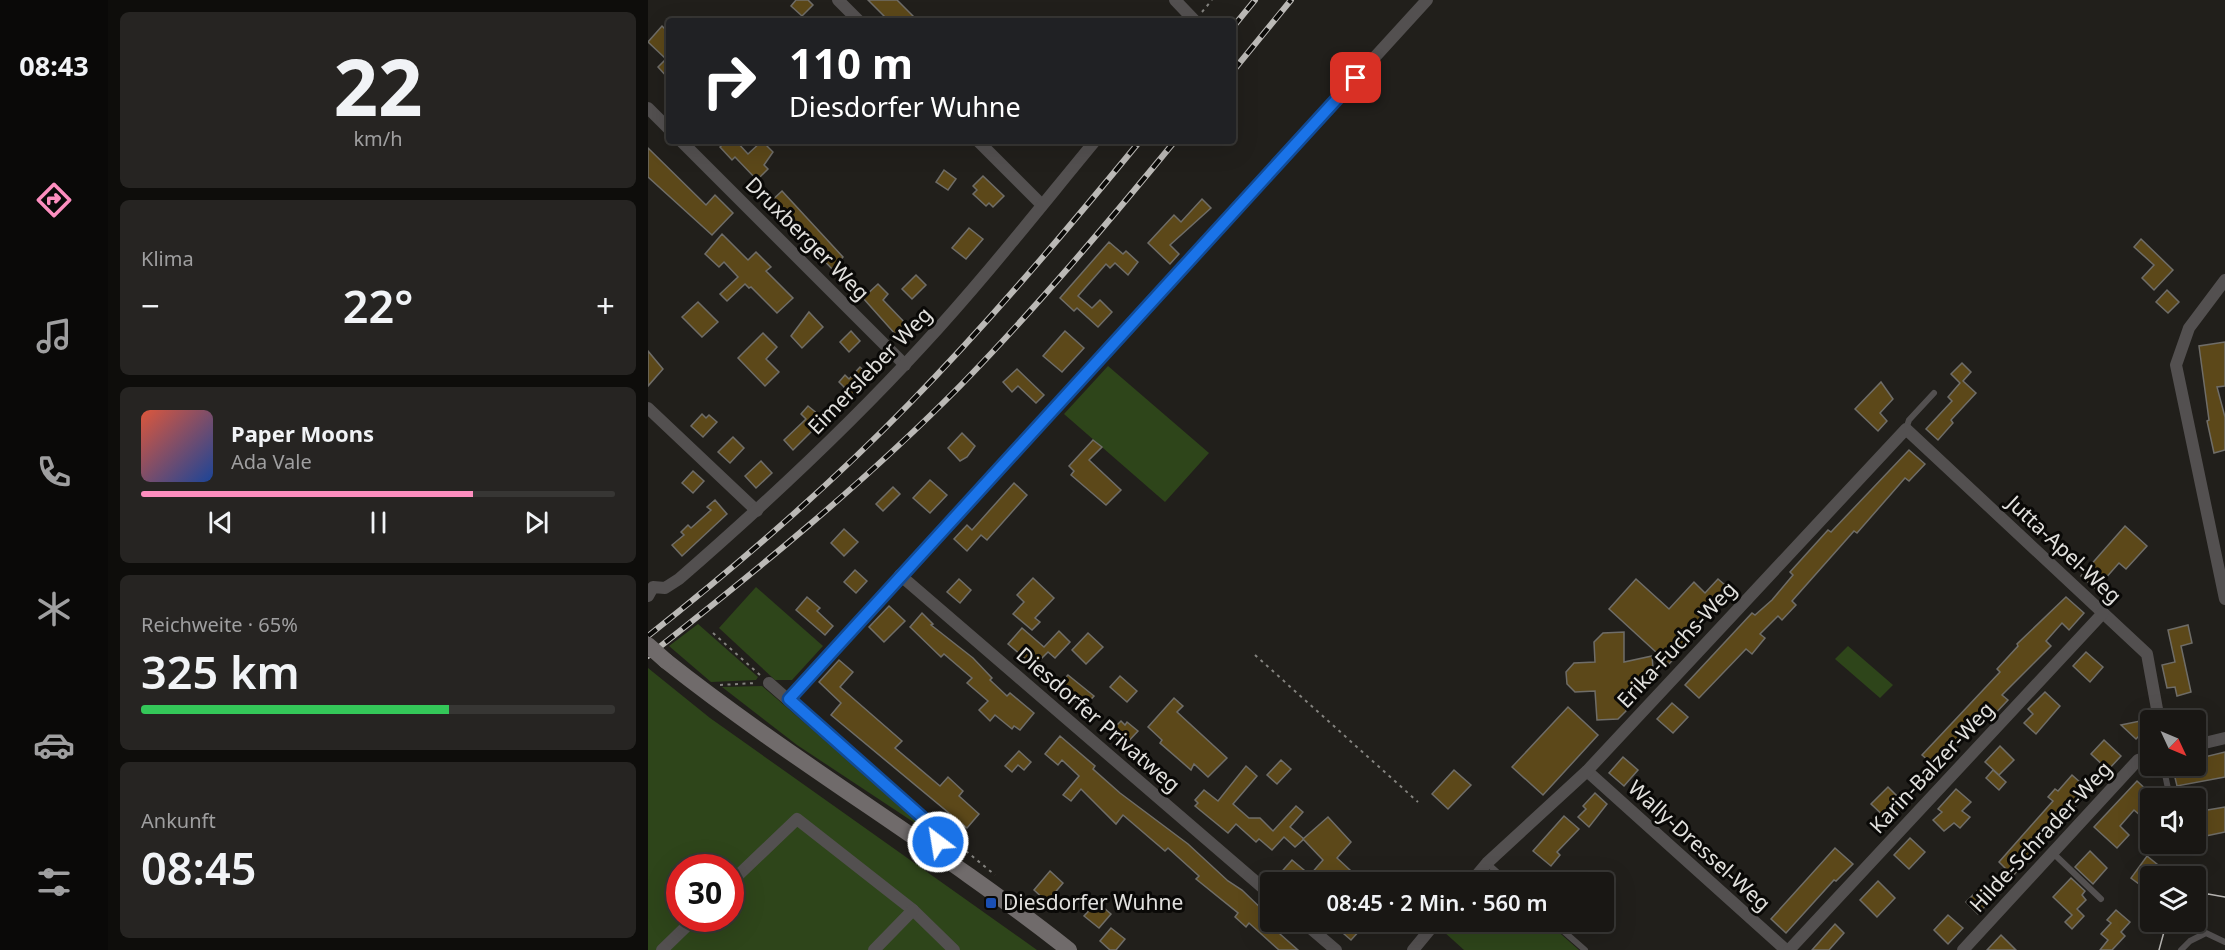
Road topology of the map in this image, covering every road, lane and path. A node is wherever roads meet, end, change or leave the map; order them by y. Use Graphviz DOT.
graph roads {
  1 [pos="838,0"];
  2 [pos="1176,0"];
  3 [pos="1212,0"];
  4 [pos="1427,0"];
  5 [pos="856,18"];
  6 [pos="1192,18"];
  7 [pos="1197,18"];
  8 [pos="648,108"];
  9 [pos="666,126"];
  10 [pos="684,144"];
  11 [pos="981,144"];
  12 [pos="1093,144"];
  13 [pos="1042,205"];
  14 [pos="2225,280"];
  15 [pos="905,365"];
  16 [pos="1934,393"];
  17 [pos="648,408"];
  18 [pos="1906,429"];
  19 [pos="757,511"];
  20 [pos="900,575"];
  21 [pos="2223,576"];
  22 [pos="650,588"];
  23 [pos="2225,599"];
  24 [pos="2103,613"];
  25 [pos="713,633"];
  26 [pos="648,645"];
  27 [pos="1255,656"];
  28 [pos="763,683"];
  29 [pos="720,685"];
  30 [pos="789,699"];
  31 [pos="2157,710"];
  32 [pos="2225,738"];
  33 [pos="2206,743"];
  34 [pos="2140,759"];
  35 [pos="1587,771"];
  36 [pos="1418,802"];
  37 [pos="940,845"];
  38 [pos="2053,853"];
  39 [pos="1486,863"];
  40 [pos="744,870"];
  41 [pos="990,871"];
  42 [pos="1479,872"];
  43 [pos="1496,872"];
  44 [pos="1260,885"];
  45 [pos="2101,899"];
  46 [pos="913,910"];
  47 [pos="681,932"];
  48 [pos="1315,932"];
  49 [pos="1428,932"];
  50 [pos="1565,932"];
  51 [pos="2225,942"];
  52 [pos="662,950"];
  53 [pos="874,950"];
  54 [pos="954,950"];
  55 [pos="1069,950"];
  56 [pos="1336,950"];
  57 [pos="1413,950"];
  58 [pos="1585,950"];
  59 [pos="1788,950"];
  60 [pos="1963,950"];
  61 [pos="2181,950"];
  1 -- 5 [label="street"];
  2 -- 6 [label="street"];
  3 -- 7 [label="path"];
  4 -- 20 [label="street"];
  8 -- 9 [label="street"];
  10 -- 15 [label="street, Druxberger Weg"];
  11 -- 13 [label="street"];
  12 -- 13 [label="street, Eimersleber Weg"];
  13 -- 15 [label="street, Eimersleber Weg"];
  14 -- 21 [label="street"];
  15 -- 19 [label="street, Eimersleber Weg"];
  16 -- 18 [label="lane"];
  17 -- 19 [label="street"];
  18 -- 24 [label="street, Jutta-Apel-Weg"];
  18 -- 35 [label="street, Erika-Fuchs-Weg"];
  19 -- 22 [label="street, Eimersleber Weg"];
  20 -- 30 [label="street"];
  20 -- 44 [label="street, Diesdorfer Privatweg"];
  21 -- 23 [label="street"];
  24 -- 31 [label="street, Jutta-Apel-Weg"];
  24 -- 59 [label="street, Karin-Balzer-Weg"];
  25 -- 28 [label="path"];
  26 -- 37 [label="main road, bridge"];
  27 -- 36 [label="path"];
  28 -- 29 [label="path"];
  28 -- 30 [label="street"];
  30 -- 37 [label="street"];
  32 -- 33 [label="street"];
  34 -- 38 [label="street, Hilde-Schrader-Weg"];
  35 -- 39 [label="street, Erika-Fuchs-Weg"];
  35 -- 59 [label="street, Wally-Dressel-Weg"];
  37 -- 41 [label="path"];
  37 -- 55 [label="main road"];
  38 -- 45 [label="lane"];
  38 -- 60 [label="street, Hilde-Schrader-Weg"];
  39 -- 42 [label="street, Erika-Fuchs-Weg"];
  39 -- 43 [label="lane"];
  40 -- 46 [label="street"];
  46 -- 53 [label="street"];
  46 -- 54 [label="street"];
  47 -- 52 [label="street"];
  48 -- 56 [label="street"];
  49 -- 57 [label="street"];
  50 -- 58 [label="lane"];
  51 -- 61 [label="lane"];
}
